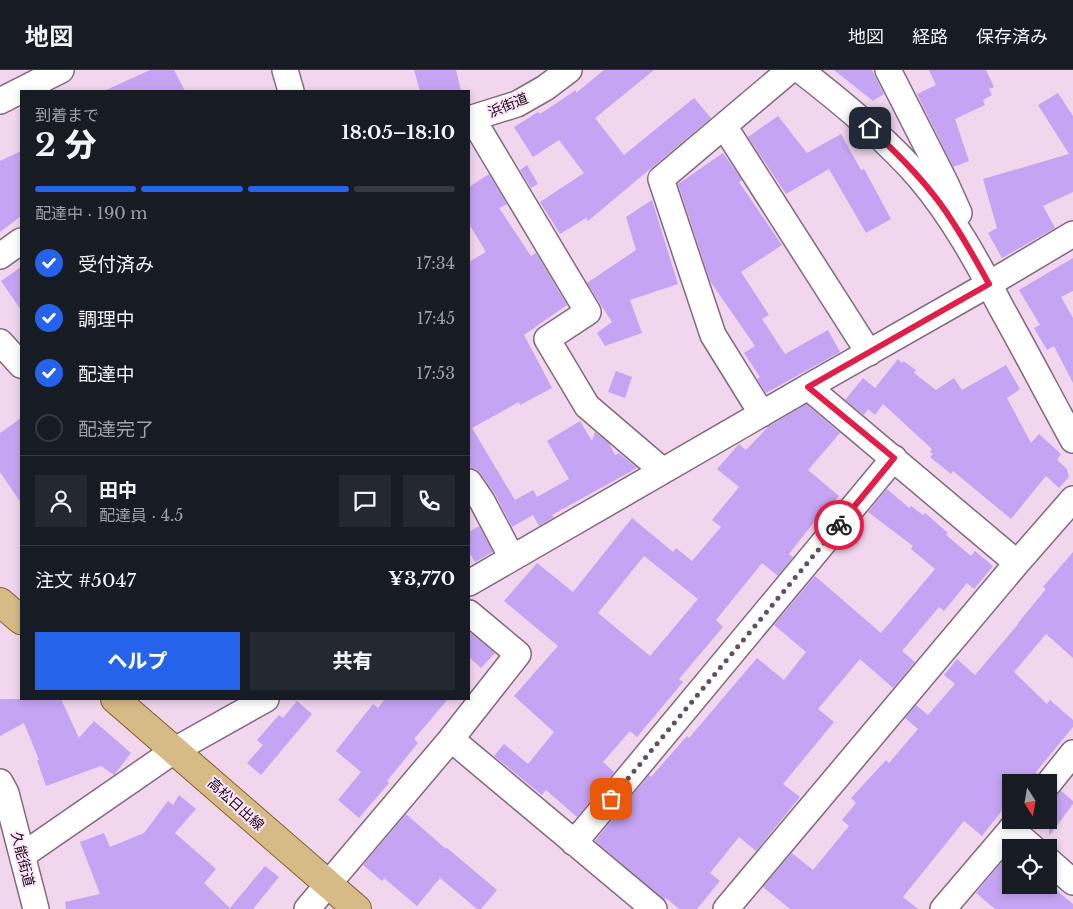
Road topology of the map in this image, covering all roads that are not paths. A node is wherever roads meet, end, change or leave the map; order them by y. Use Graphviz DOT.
graph roads {
  1 [pos="61,70"];
  2 [pos="284,70"];
  3 [pos="569,70"];
  4 [pos="790,70"];
  5 [pos="800,70"];
  6 [pos="888,70"];
  7 [pos="22,90"];
  8 [pos="291,90"];
  9 [pos="20,91"];
  10 [pos="0,101"];
  11 [pos="470,118"];
  12 [pos="724,126"];
  13 [pos="1073,234"];
  14 [pos="20,242"];
  15 [pos="0,256"];
  16 [pos="985,277"];
  17 [pos="0,342"];
  18 [pos="868,353"];
  19 [pos="20,364"];
  20 [pos="808,387"];
  21 [pos="762,414"];
  22 [pos="1073,440"];
  23 [pos="894,458"];
  24 [pos="663,470"];
  25 [pos="470,483"];
  26 [pos="1073,499"];
  27 [pos="512,558"];
  28 [pos="1017,563"];
  29 [pos="470,582"];
  30 [pos="0,602"];
  31 [pos="470,613"];
  32 [pos="20,619"];
  33 [pos="116,700"];
  34 [pos="264,700"];
  35 [pos="451,739"];
  36 [pos="176,750"];
  37 [pos="1073,753"];
  38 [pos="1056,774"];
  39 [pos="0,782"];
  40 [pos="1012,829"];
  41 [pos="1018,829"];
  42 [pos="1026,839"];
  43 [pos="574,843"];
  44 [pos="23,855"];
  45 [pos="1057,868"];
  46 [pos="1073,882"];
  47 [pos="328,885"];
  48 [pos="36,909"];
  49 [pos="307,909"];
  50 [pos="356,909"];
  51 [pos="654,909"];
  52 [pos="726,909"];
  53 [pos="943,909"];
  1 -- 7 [label="street"];
  2 -- 8 [label="street"];
  3 -- 11 [label="street, 浜街道"];
  4 -- 12 [label="street"];
  5 -- 16 [label="street"];
  6 -- 16 [label="street"];
  9 -- 10 [label="street"];
  11 -- 24 [label="street"];
  12 -- 18 [label="street"];
  12 -- 21 [label="street"];
  13 -- 16 [label="street"];
  14 -- 15 [label="street"];
  16 -- 18 [label="street"];
  16 -- 22 [label="street"];
  17 -- 19 [label="street"];
  18 -- 20 [label="street"];
  20 -- 21 [label="street"];
  20 -- 23 [label="street"];
  21 -- 24 [label="street"];
  23 -- 28 [label="street"];
  23 -- 43 [label="street"];
  24 -- 27 [label="street"];
  25 -- 27 [label="street"];
  26 -- 28 [label="street"];
  27 -- 29 [label="street"];
  28 -- 52 [label="street"];
  30 -- 32 [label="main road"];
  31 -- 35 [label="street"];
  33 -- 36 [label="main road, 高松日出線"];
  34 -- 36 [label="street"];
  35 -- 43 [label="street"];
  35 -- 47 [label="street"];
  36 -- 44 [label="street"];
  36 -- 47 [label="main road, 高松日出線"];
  37 -- 38 [label="street"];
  39 -- 44 [label="street, 久能街道"];
  40 -- 53 [label="street"];
  41 -- 42 [label="street"];
  43 -- 51 [label="street"];
  44 -- 48 [label="street, 久能街道"];
  45 -- 46 [label="street"];
  47 -- 49 [label="street"];
  47 -- 50 [label="main road, 高松日出線"];
}
